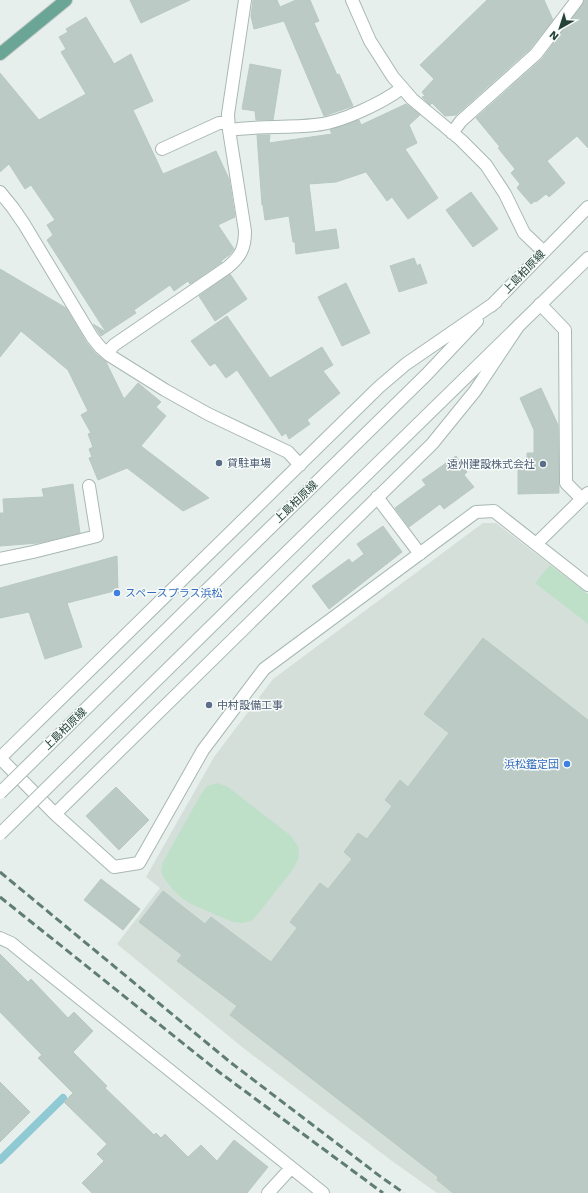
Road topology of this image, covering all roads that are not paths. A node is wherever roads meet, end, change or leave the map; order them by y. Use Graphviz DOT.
graph roads {
  1 [pos="66,0"];
  2 [pos="245,0"];
  3 [pos="352,0"];
  4 [pos="577,0"];
  5 [pos="0,54"];
  6 [pos="402,88"];
  7 [pos="228,126"];
  8 [pos="452,133"];
  9 [pos="162,149"];
  10 [pos="0,192"];
  11 [pos="588,207"];
  12 [pos="544,252"];
  13 [pos="588,258"];
  14 [pos="496,302"];
  15 [pos="540,304"];
  16 [pos="519,325"];
  17 [pos="107,353"];
  18 [pos="300,464"];
  19 [pos="89,486"];
  20 [pos="585,496"];
  21 [pos="378,498"];
  22 [pos="536,544"];
  23 [pos="420,554"];
  24 [pos="0,559"];
  25 [pos="588,585"];
  26 [pos="0,758"];
  27 [pos="0,793"];
  28 [pos="55,814"];
  29 [pos="0,834"];
  30 [pos="0,938"];
  31 [pos="291,1168"];
  32 [pos="268,1193"];
  33 [pos="323,1193"];
  1 -- 5 [label="main road"];
  2 -- 7 [label="street"];
  3 -- 6 [label="street"];
  4 -- 8 [label="street"];
  6 -- 7 [label="street"];
  6 -- 8 [label="street"];
  7 -- 9 [label="street"];
  7 -- 17 [label="street"];
  8 -- 12 [label="street"];
  10 -- 17 [label="street"];
  11 -- 12 [label="street, 上島柏原線"];
  12 -- 14 [label="street, 上島柏原線"];
  13 -- 15 [label="street"];
  14 -- 18 [label="street"];
  14 -- 27 [label="street, 上島柏原線, bridge"];
  15 -- 16 [label="street"];
  15 -- 20 [label="street"];
  16 -- 21 [label="street"];
  16 -- 29 [label="street, bridge"];
  17 -- 18 [label="street"];
  18 -- 26 [label="street"];
  19 -- 24 [label="street"];
  20 -- 22 [label="street"];
  21 -- 23 [label="street"];
  21 -- 28 [label="street"];
  22 -- 23 [label="street"];
  22 -- 25 [label="street"];
  23 -- 28 [label="street"];
  26 -- 28 [label="street"];
  30 -- 31 [label="street"];
  31 -- 32 [label="street"];
  31 -- 33 [label="street"];
}
